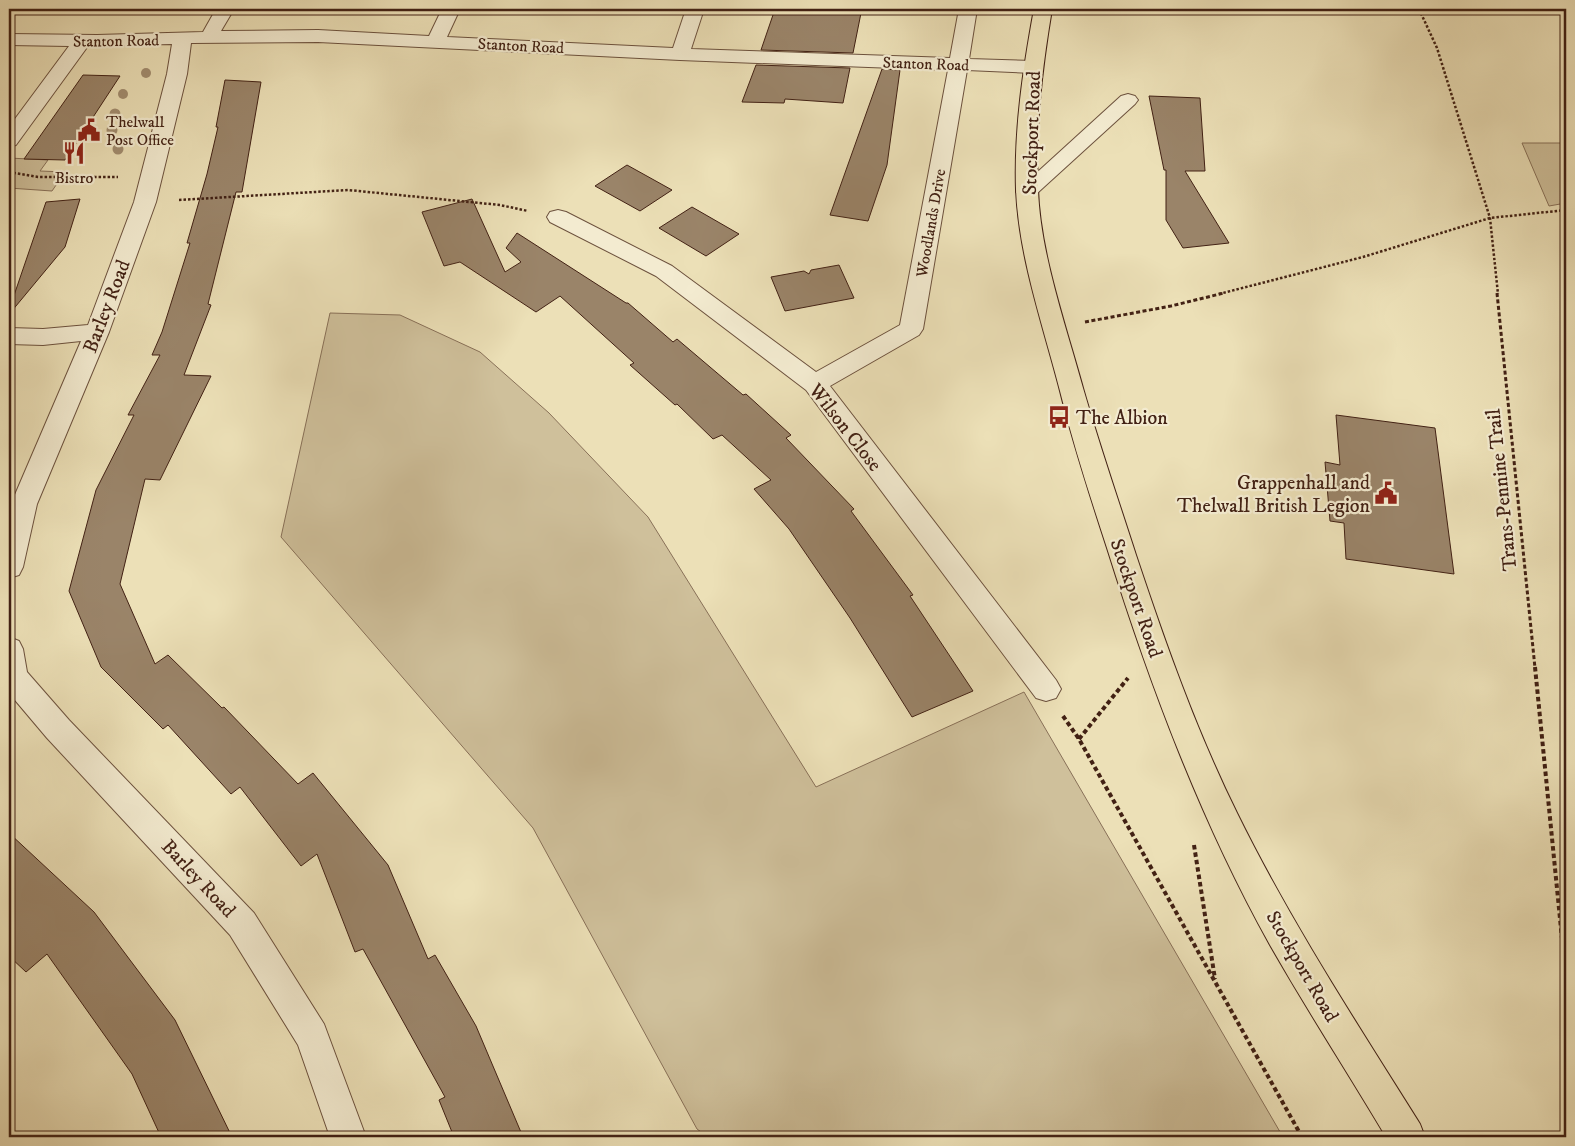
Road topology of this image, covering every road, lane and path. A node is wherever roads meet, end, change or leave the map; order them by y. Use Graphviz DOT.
graph roads {
  1 [pos="225,9"];
  2 [pos="451,9"];
  3 [pos="696,9"];
  4 [pos="968,9"];
  5 [pos="1043,9"];
  6 [pos="1419,9"];
  7 [pos="209,37"];
  8 [pos="182,38"];
  9 [pos="9,39"];
  10 [pos="82,41"];
  11 [pos="436,41"];
  12 [pos="680,54"];
  13 [pos="958,64"];
  14 [pos="1033,67"];
  15 [pos="1128,100"];
  16 [pos="9,141"];
  17 [pos="9,172"];
  18 [pos="152,174"];
  19 [pos="1026,192"];
  20 [pos="145,202"];
  21 [pos="1566,210"];
  22 [pos="558,217"];
  23 [pos="1490,218"];
  24 [pos="1055,328"];
  25 [pos="97,332"];
  26 [pos="9,336"];
  27 [pos="815,384"];
  28 [pos="9,567"];
  29 [pos="1153,646"];
  30 [pos="9,650"];
  31 [pos="1046,689"];
  32 [pos="1566,979"];
  33 [pos="348,1137"];
  34 [pos="1302,1137"];
  35 [pos="1407,1137"];
  1 -- 7 [label="street"];
  2 -- 11 [label="street"];
  3 -- 12 [label="street"];
  4 -- 13 [label="street, Woodlands Drive"];
  5 -- 14 [label="main road, Stockport Road"];
  6 -- 23 [label="path, Trans-Pennine Trail"];
  7 -- 8 [label="street, Stanton Road"];
  7 -- 11 [label="street, Stanton Road"];
  8 -- 10 [label="street, Stanton Road"];
  8 -- 18 [label="street, Barley Road"];
  9 -- 10 [label="street, Stanton Road"];
  10 -- 16 [label="street"];
  11 -- 12 [label="street, Stanton Road"];
  12 -- 13 [label="street, Stanton Road"];
  13 -- 14 [label="street, Stanton Road"];
  13 -- 27 [label="street, Woodlands Drive"];
  14 -- 19 [label="main road, Stockport Road"];
  15 -- 19 [label="street"];
  17 -- 18 [label="path"];
  18 -- 20 [label="street, Barley Road"];
  19 -- 24 [label="main road, Stockport Road"];
  20 -- 22 [label="path"];
  20 -- 25 [label="street, Barley Road"];
  21 -- 23 [label="path"];
  22 -- 27 [label="street, Wilson Close"];
  23 -- 24 [label="path"];
  23 -- 32 [label="path, Trans-Pennine Trail"];
  24 -- 29 [label="main road, Stockport Road"];
  25 -- 26 [label="street"];
  25 -- 28 [label="street, Barley Road"];
  27 -- 31 [label="street, Wilson Close"];
  29 -- 34 [label="path"];
  29 -- 35 [label="main road, Stockport Road"];
  30 -- 33 [label="street, Barley Road"];
}
